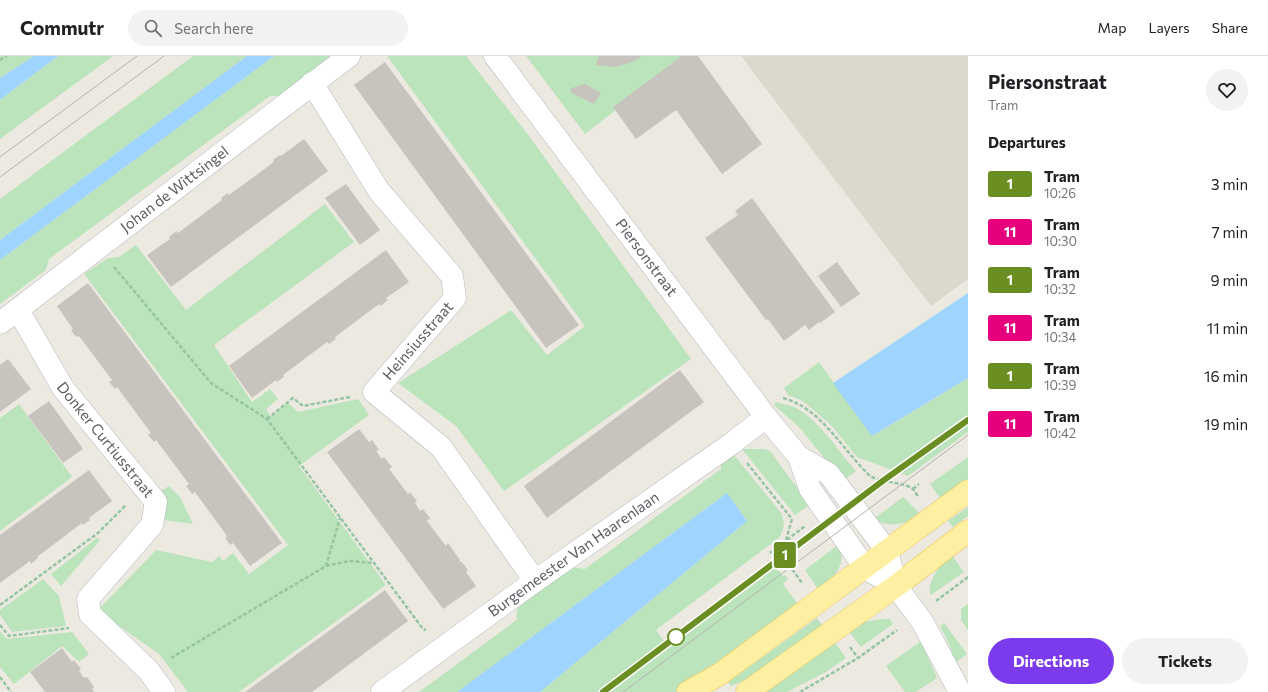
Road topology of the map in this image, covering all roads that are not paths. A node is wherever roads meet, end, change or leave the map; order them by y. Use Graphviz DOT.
graph roads {
  1 [pos="349,56"];
  2 [pos="495,56"];
  3 [pos="312,83"];
  4 [pos="18,310"];
  5 [pos="0,323"];
  6 [pos="766,417"];
  7 [pos="800,457"];
  8 [pos="968,491"];
  9 [pos="968,531"];
  10 [pos="887,551"];
  11 [pos="864,568"];
  12 [pos="535,581"];
  13 [pos="896,586"];
  14 [pos="164,692"];
  15 [pos="382,692"];
  16 [pos="688,692"];
  17 [pos="746,692"];
  18 [pos="960,692"];
  1 -- 3 [label="street, Johan de Wittsingel"];
  2 -- 6 [label="street, Piersonstraat"];
  3 -- 4 [label="street, Johan de Wittsingel"];
  3 -- 12 [label="street, Heinsiusstraat"];
  4 -- 5 [label="street, Johan de Wittsingel"];
  4 -- 14 [label="street, Donker Curtiusstraat"];
  6 -- 7 [label="street, Piersonstraat"];
  6 -- 12 [label="street, Burgemeester Van Haarenlaan"];
  7 -- 10 [label="street, Piersonstraat"];
  7 -- 11 [label="street, Piersonstraat"];
  8 -- 10 [label="main road"];
  9 -- 13 [label="main road"];
  10 -- 11 [label="main road"];
  10 -- 13 [label="street, Piersonstraat"];
  11 -- 13 [label="street, Piersonstraat"];
  11 -- 16 [label="main road"];
  12 -- 15 [label="street, Burgemeester Van Haarenlaan"];
  13 -- 17 [label="main road"];
  13 -- 18 [label="street, Piersonstraat"];
}
